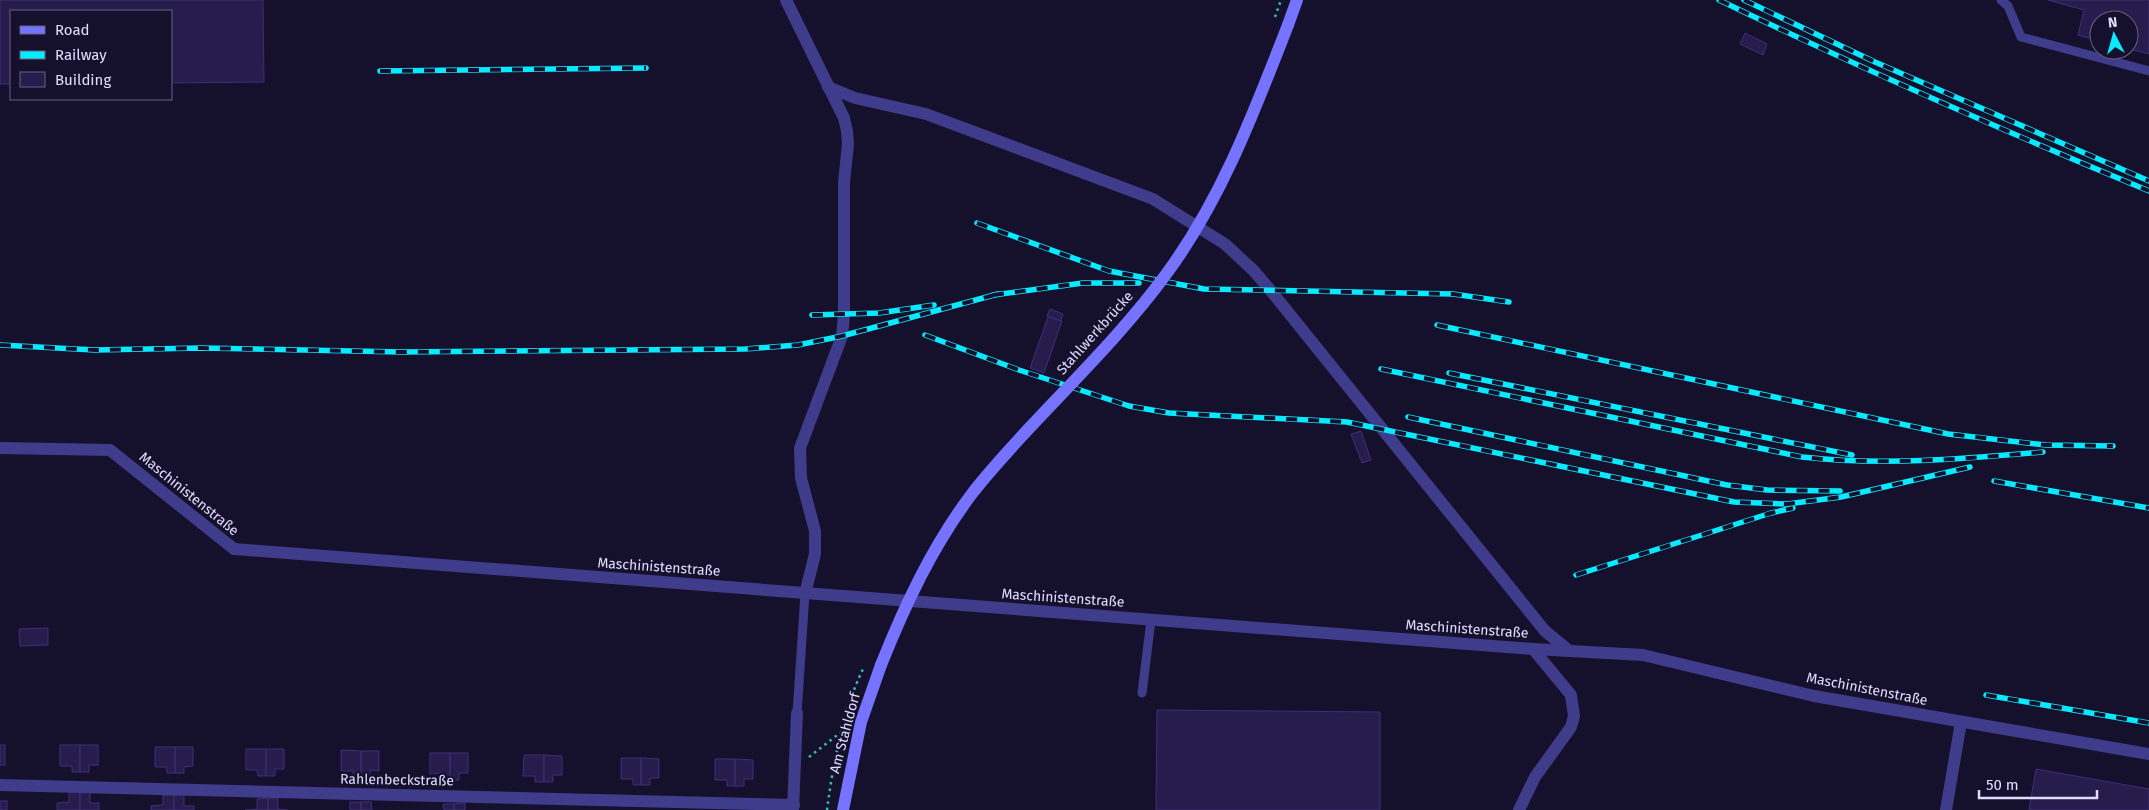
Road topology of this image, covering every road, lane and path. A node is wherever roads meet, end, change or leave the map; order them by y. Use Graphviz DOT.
graph roads {
  1 [pos="786,0"];
  2 [pos="1281,0"];
  3 [pos="1297,0"];
  4 [pos="2001,0"];
  5 [pos="1275,18"];
  6 [pos="2149,71"];
  7 [pos="828,87"];
  8 [pos="0,448"];
  9 [pos="805,594"];
  10 [pos="1151,620"];
  11 [pos="1533,649"];
  12 [pos="1567,649"];
  13 [pos="881,665"];
  14 [pos="1142,693"];
  15 [pos="797,713"];
  16 [pos="1961,722"];
  17 [pos="842,732"];
  18 [pos="2149,754"];
  19 [pos="807,758"];
  20 [pos="0,785"];
  21 [pos="793,807"];
  22 [pos="843,810"];
  23 [pos="1519,810"];
  24 [pos="1946,810"];
  1 -- 7 [label="street"];
  2 -- 5 [label="path, bridge"];
  3 -- 13 [label="main road, Stahlwerkbrücke, bridge"];
  4 -- 6 [label="lane"];
  7 -- 9 [label="street"];
  7 -- 12 [label="street"];
  8 -- 9 [label="street, Maschinistenstraße"];
  9 -- 10 [label="street, Maschinistenstraße"];
  9 -- 15 [label="lane"];
  10 -- 11 [label="street, Maschinistenstraße"];
  10 -- 14 [label="lane"];
  11 -- 12 [label="street, Maschinistenstraße"];
  11 -- 23 [label="street"];
  12 -- 16 [label="street, Maschinistenstraße"];
  13 -- 22 [label="main road, Am Stahldorf"];
  15 -- 21 [label="street"];
  16 -- 18 [label="street, Maschinistenstraße"];
  16 -- 24 [label="street"];
  17 -- 19 [label="path"];
  20 -- 21 [label="street, Rahlenbeckstraße"];
}
